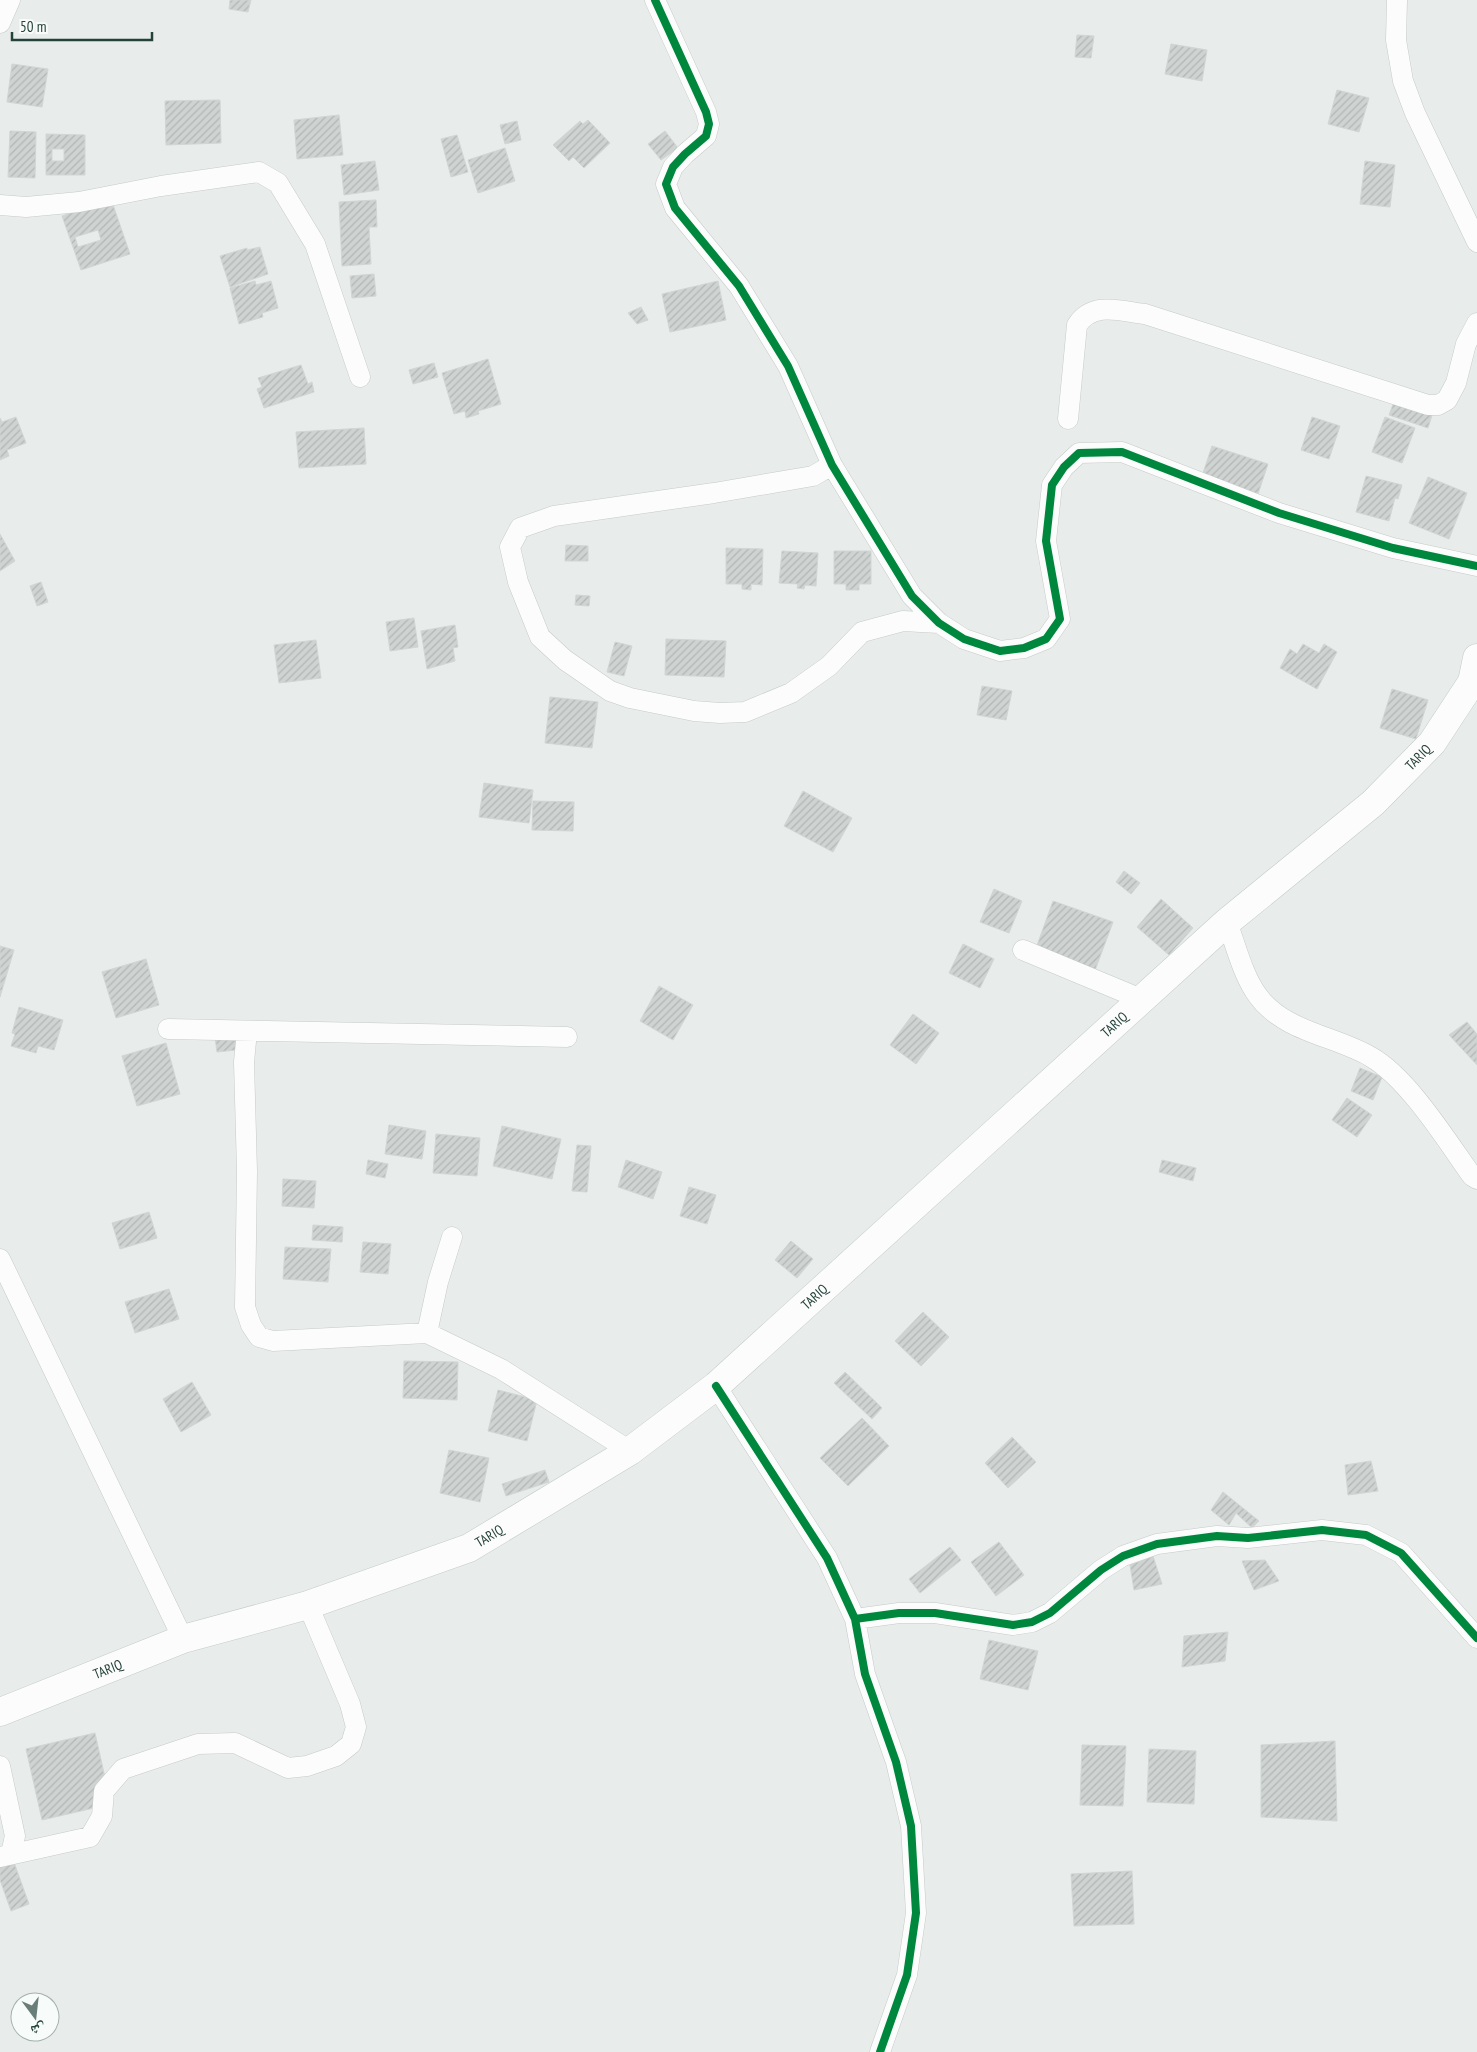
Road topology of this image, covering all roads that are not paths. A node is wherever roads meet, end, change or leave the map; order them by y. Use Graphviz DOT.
graph roads {
  1 [pos="10,0"];
  2 [pos="655,0"];
  3 [pos="1397,0"];
  4 [pos="0,23"];
  5 [pos="0,205"];
  6 [pos="1477,242"];
  7 [pos="1477,323"];
  8 [pos="360,377"];
  9 [pos="1068,418"];
  10 [pos="832,465"];
  11 [pos="1477,566"];
  12 [pos="939,623"];
  13 [pos="1477,658"];
  14 [pos="1227,922"];
  15 [pos="1023,950"];
  16 [pos="1141,999"];
  17 [pos="168,1029"];
  18 [pos="247,1031"];
  19 [pos="567,1037"];
  20 [pos="1477,1179"];
  21 [pos="452,1237"];
  22 [pos="0,1259"];
  23 [pos="427,1334"];
  24 [pos="716,1386"];
  25 [pos="630,1451"];
  26 [pos="308,1605"];
  27 [pos="855,1619"];
  28 [pos="1477,1638"];
  29 [pos="183,1639"];
  30 [pos="0,1712"];
  31 [pos="0,1766"];
  32 [pos="6,1855"];
  33 [pos="880,2052"];
  1 -- 4 [label="street"];
  2 -- 10 [label="street"];
  3 -- 6 [label="street"];
  5 -- 8 [label="street"];
  7 -- 9 [label="street"];
  10 -- 12 [label="street"];
  10 -- 12 [label="street"];
  11 -- 12 [label="street"];
  13 -- 14 [label="main road, TARIQ"];
  14 -- 16 [label="main road, TARIQ"];
  14 -- 20 [label="street"];
  15 -- 16 [label="street"];
  16 -- 24 [label="main road, TARIQ"];
  17 -- 18 [label="street"];
  18 -- 19 [label="street"];
  18 -- 23 [label="street"];
  21 -- 23 [label="street"];
  22 -- 29 [label="street"];
  23 -- 25 [label="street"];
  24 -- 25 [label="main road, TARIQ"];
  24 -- 27 [label="street"];
  25 -- 26 [label="main road, TARIQ"];
  26 -- 29 [label="main road, TARIQ"];
  26 -- 32 [label="street"];
  27 -- 28 [label="street"];
  27 -- 33 [label="street"];
  29 -- 30 [label="main road, TARIQ"];
  31 -- 32 [label="street"];
}
